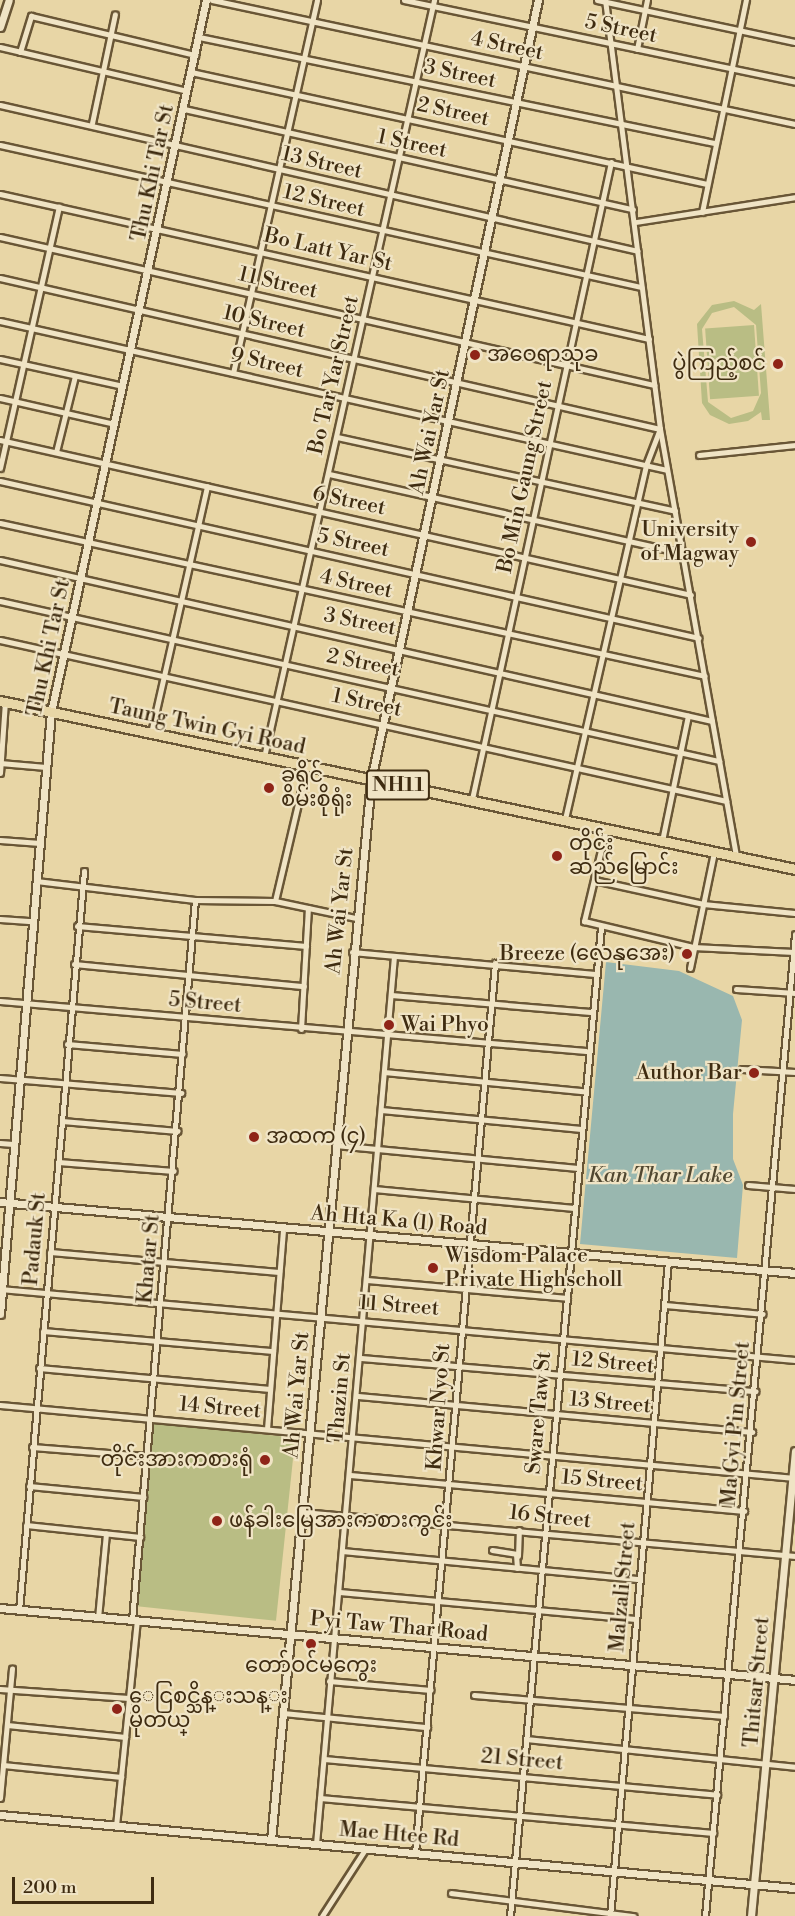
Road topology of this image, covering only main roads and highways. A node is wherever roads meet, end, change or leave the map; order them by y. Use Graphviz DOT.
graph roads {
  1 [pos="2,702"];
  2 [pos="795,868"];
  1 -- 2 [label="highway, Taung Twin Gyi Road / NH11"];
}
